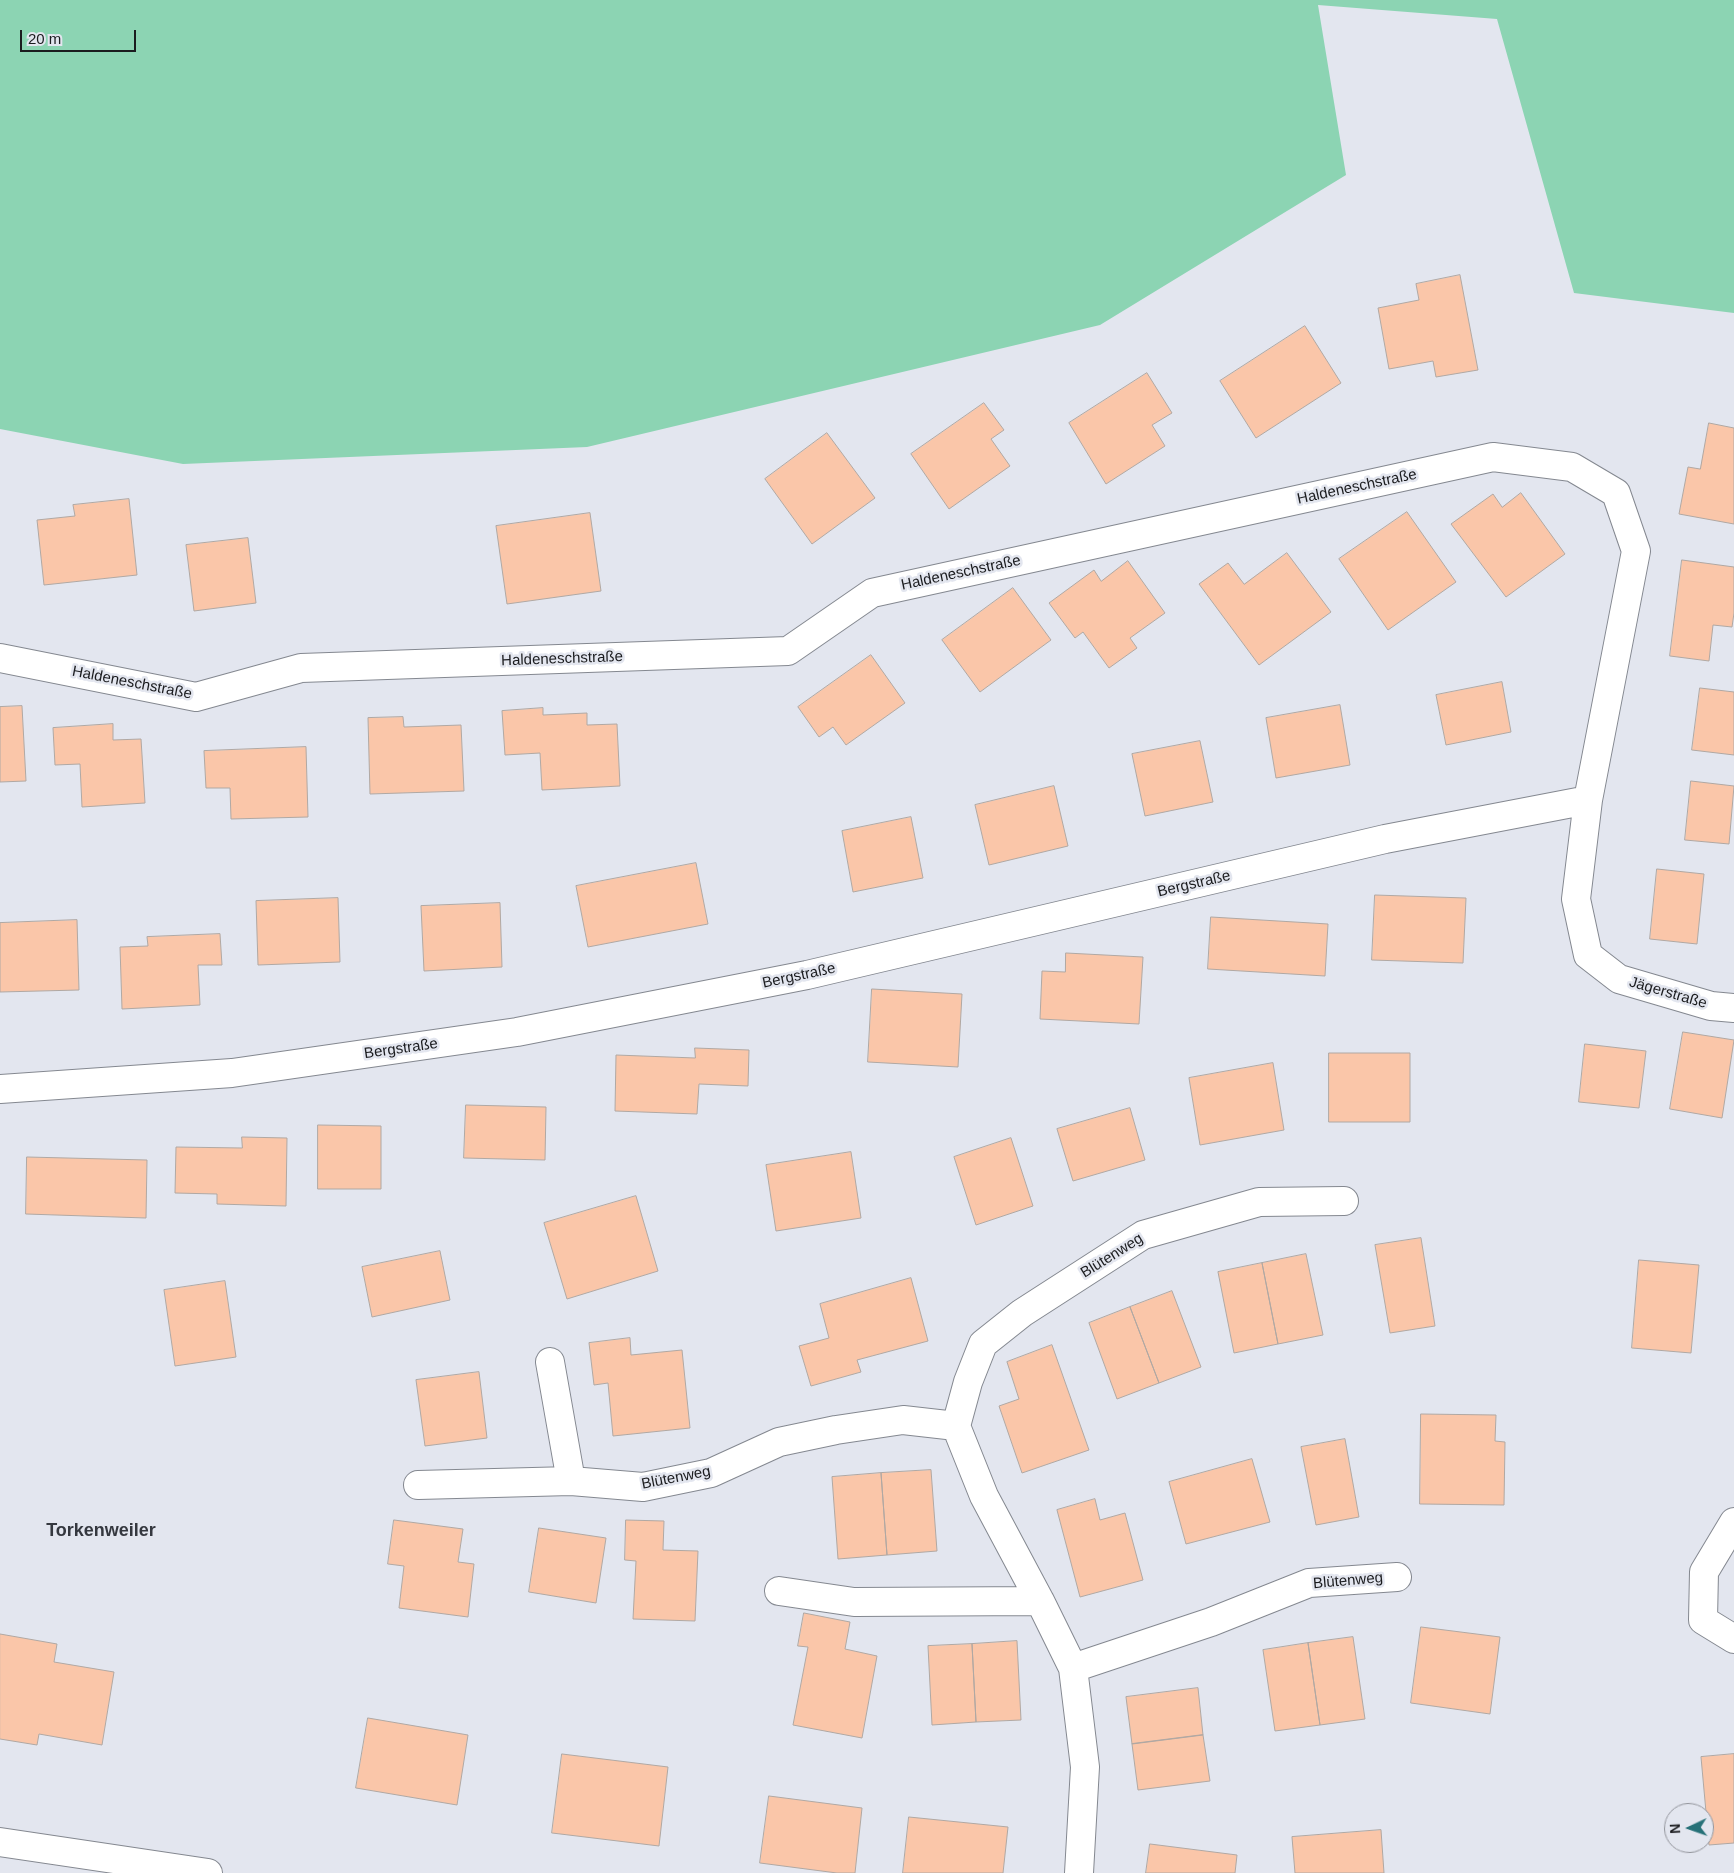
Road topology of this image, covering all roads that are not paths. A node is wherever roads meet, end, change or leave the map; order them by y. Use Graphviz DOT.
graph roads {
  1 [pos="0,658"];
  2 [pos="1588,800"];
  3 [pos="1734,1008"];
  4 [pos="0,1089"];
  5 [pos="1344,1201"];
  6 [pos="550,1362"];
  7 [pos="956,1426"];
  8 [pos="571,1482"];
  9 [pos="418,1485"];
  10 [pos="1734,1522"];
  11 [pos="1397,1577"];
  12 [pos="779,1591"];
  13 [pos="1040,1601"];
  14 [pos="1734,1639"];
  15 [pos="1073,1668"];
  16 [pos="0,1842"];
  17 [pos="208,1873"];
  18 [pos="1079,1873"];
  1 -- 2 [label="street, Haldeneschstraße"];
  2 -- 3 [label="street, Jägerstraße"];
  2 -- 4 [label="street, Bergstraße"];
  5 -- 7 [label="street, Blütenweg"];
  6 -- 8 [label="street"];
  7 -- 8 [label="street, Blütenweg"];
  7 -- 13 [label="street"];
  8 -- 9 [label="street, Blütenweg"];
  10 -- 14 [label="street"];
  11 -- 15 [label="street, Blütenweg"];
  12 -- 13 [label="street"];
  13 -- 15 [label="street"];
  15 -- 18 [label="street"];
  16 -- 17 [label="street"];
}
